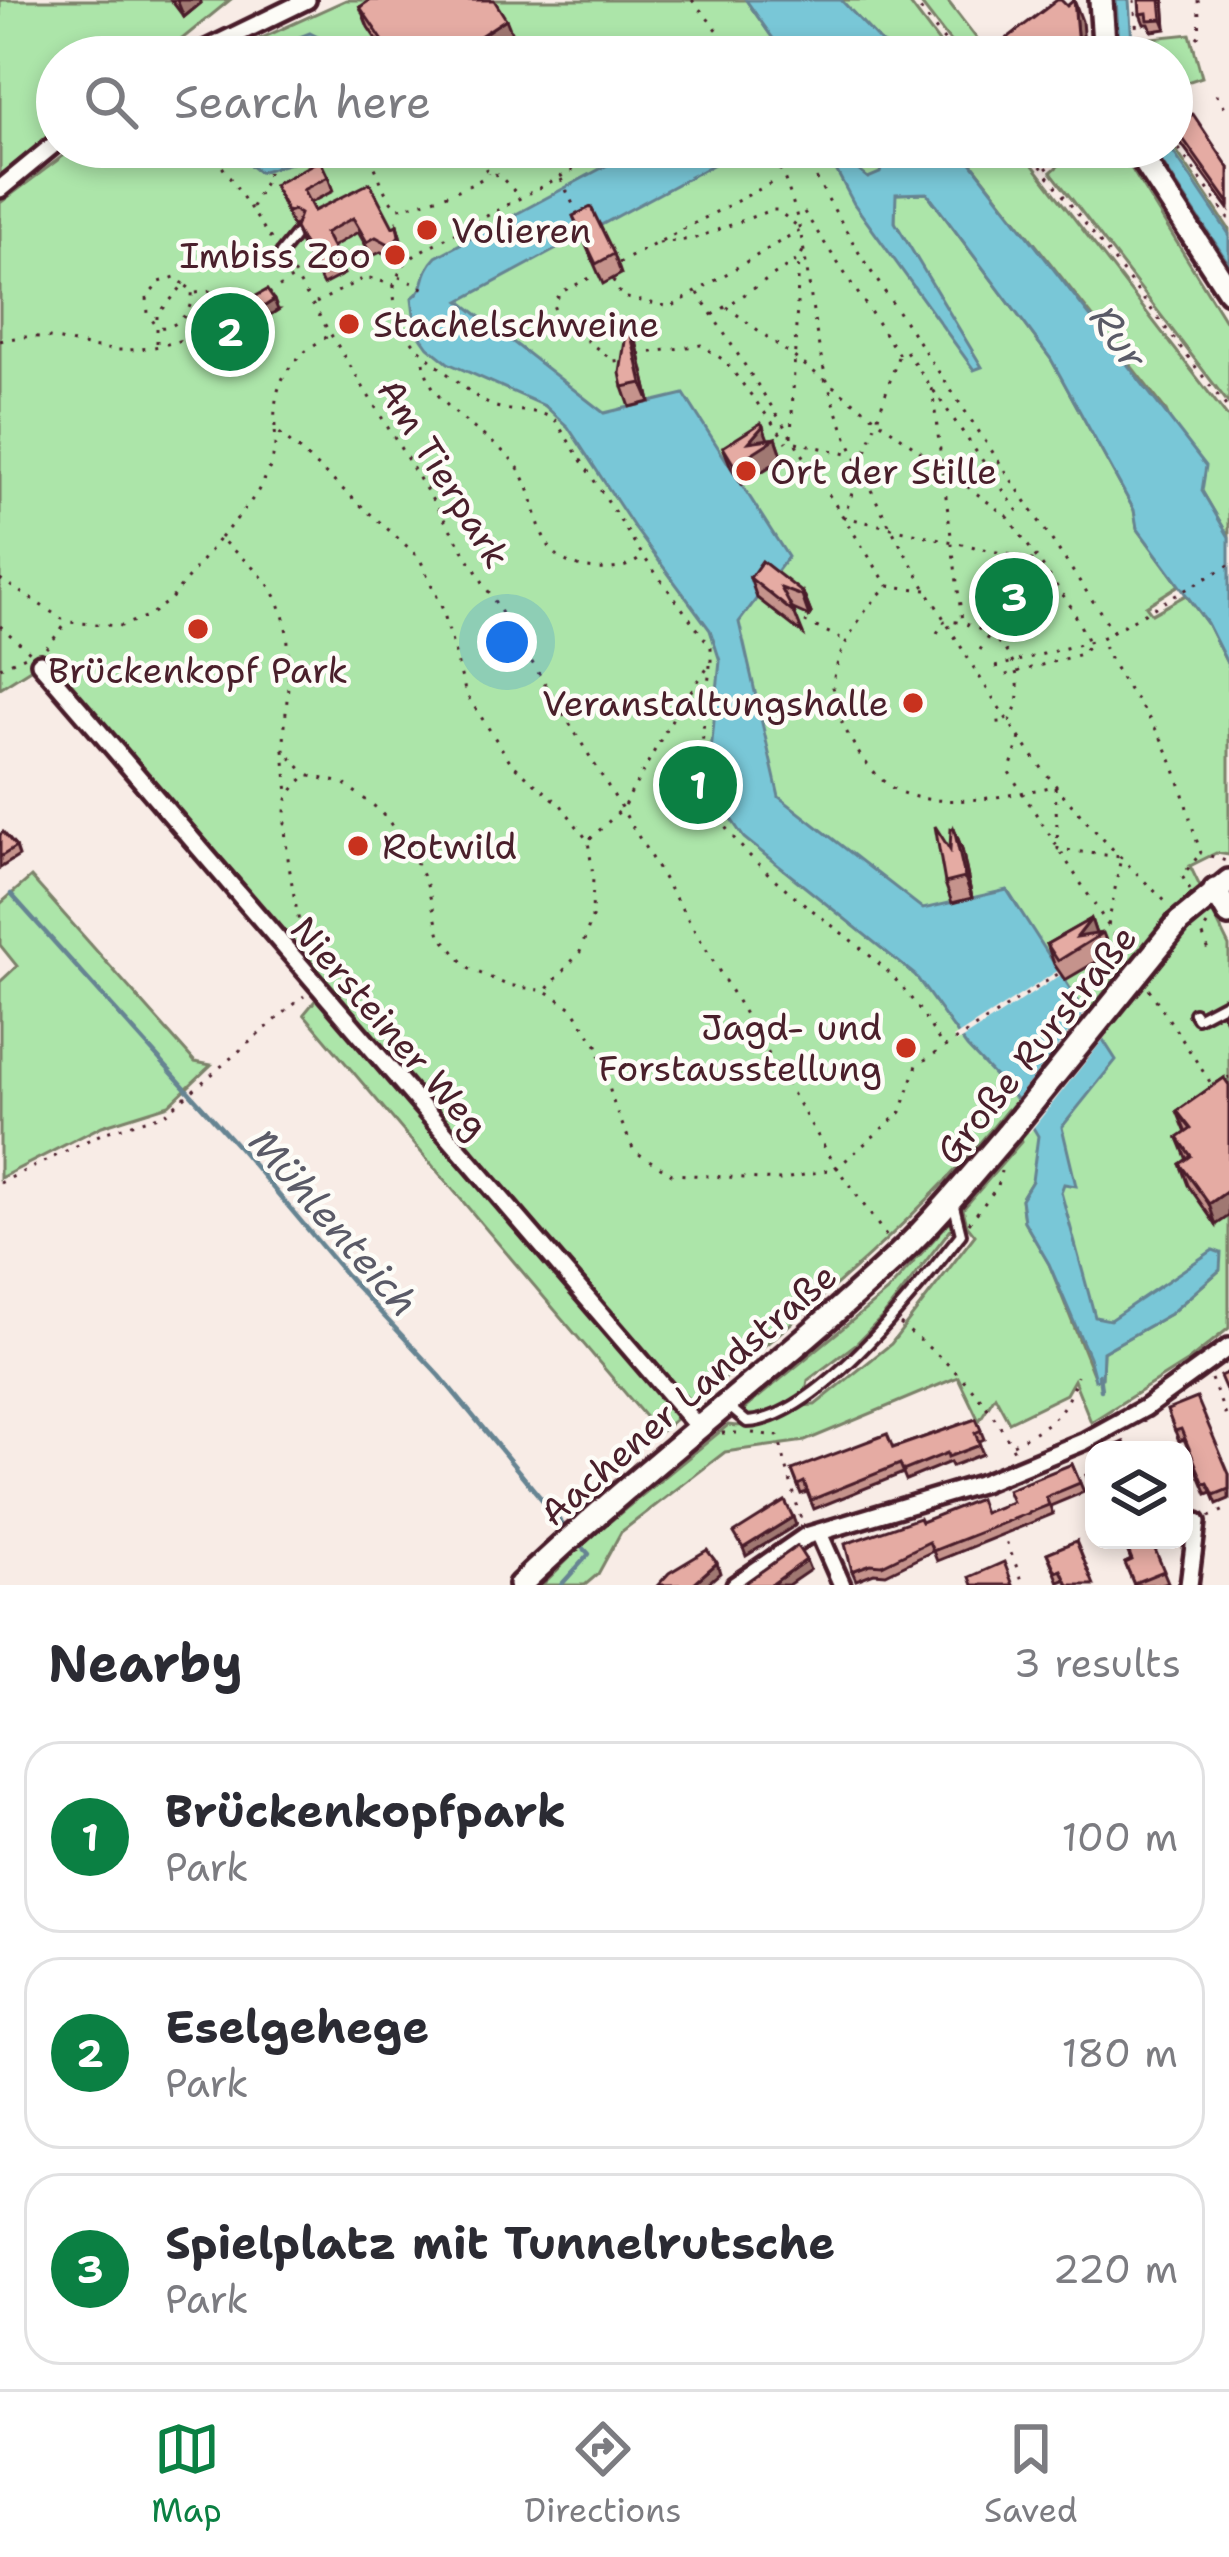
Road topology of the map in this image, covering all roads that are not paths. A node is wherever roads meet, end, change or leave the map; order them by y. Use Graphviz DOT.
graph roads {
  1 [pos="307,0"];
  2 [pos="1101,0"];
  3 [pos="233,36"];
  4 [pos="1104,36"];
  5 [pos="36,159"];
  6 [pos="1150,168"];
  7 [pos="0,189"];
  8 [pos="298,232"];
  9 [pos="280,254"];
  10 [pos="1225,274"];
  11 [pos="36,658"];
  12 [pos="1201,903"];
  13 [pos="1229,914"];
  14 [pos="1229,1001"];
  15 [pos="1194,1013"];
  16 [pos="952,1199"];
  17 [pos="900,1254"];
  18 [pos="1229,1347"];
  19 [pos="726,1404"];
  20 [pos="702,1432"];
  21 [pos="1198,1522"];
  22 [pos="813,1534"];
  23 [pos="520,1585"];
  24 [pos="735,1585"];
  25 [pos="842,1585"];
  26 [pos="1189,1585"];
  1 -- 3 [label="street"];
  2 -- 4 [label="main road"];
  5 -- 7 [label="street"];
  6 -- 10 [label="main road"];
  8 -- 9 [label="lane"];
  11 -- 20 [label="street, Niersteiner Weg"];
  12 -- 13 [label="main road"];
  12 -- 16 [label="main road, Große Rurstraße, bridge"];
  14 -- 15 [label="lane"];
  16 -- 17 [label="main road, Große Rurstraße"];
  16 -- 19 [label="lane"];
  17 -- 19 [label="main road, Aachener Landstraße"];
  18 -- 22 [label="street"];
  19 -- 20 [label="main road, Aachener Landstraße"];
  20 -- 23 [label="main road, Aachener Landstraße"];
  21 -- 26 [label="street"];
  22 -- 24 [label="street"];
  22 -- 25 [label="street"];
}
